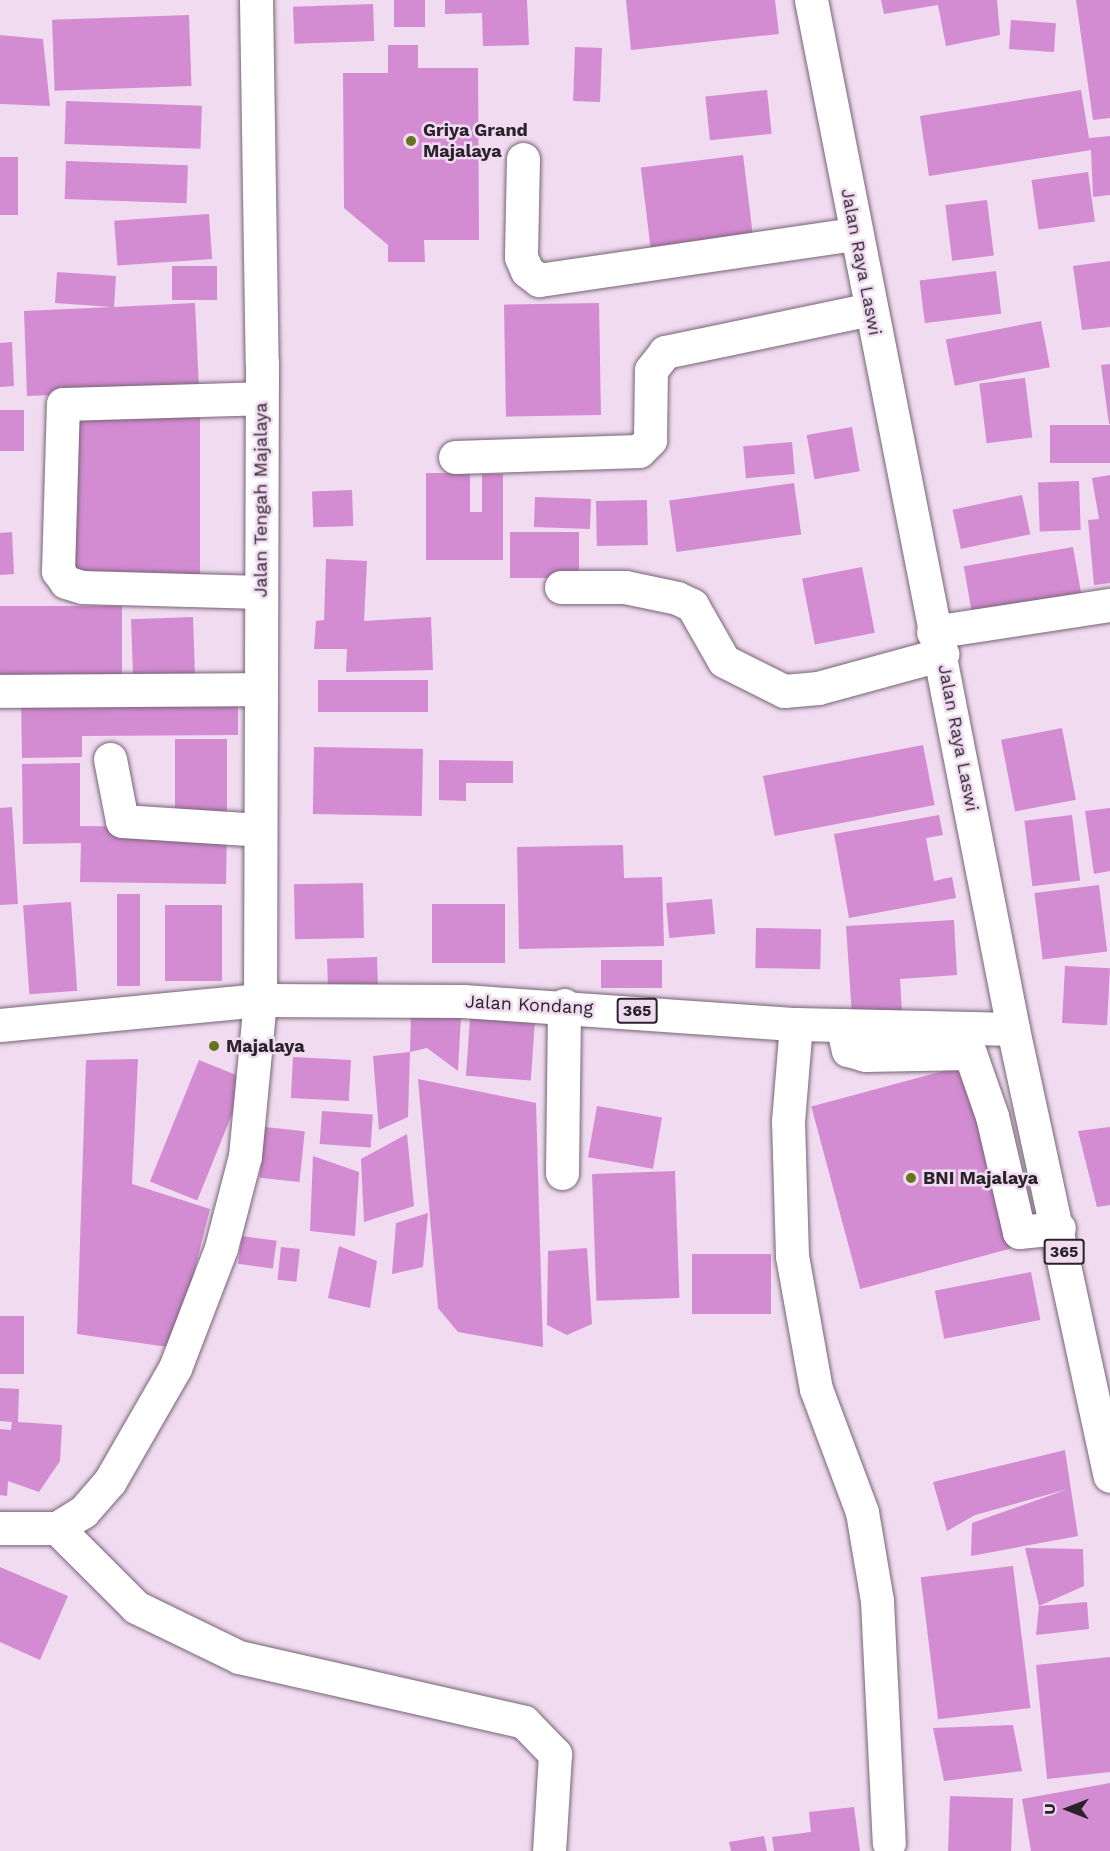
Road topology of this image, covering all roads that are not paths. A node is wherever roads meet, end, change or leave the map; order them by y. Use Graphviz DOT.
graph roads {
  1 [pos="256,0"];
  2 [pos="811,0"];
  3 [pos="522,159"];
  4 [pos="856,234"];
  5 [pos="870,309"];
  6 [pos="261,398"];
  7 [pos="455,458"];
  8 [pos="561,587"];
  9 [pos="261,592"];
  10 [pos="1110,605"];
  11 [pos="938,643"];
  12 [pos="260,689"];
  13 [pos="0,691"];
  14 [pos="110,759"];
  15 [pos="260,830"];
  16 [pos="260,1000"];
  17 [pos="564,1005"];
  18 [pos="796,1024"];
  19 [pos="0,1025"];
  20 [pos="842,1025"];
  21 [pos="1013,1029"];
  22 [pos="562,1173"];
  23 [pos="1059,1228"];
  24 [pos="1110,1476"];
  25 [pos="0,1528"];
  26 [pos="57,1528"];
  27 [pos="889,1843"];
  28 [pos="549,1851"];
  1 -- 6 [label="street, Jalan Tengah Majalaya"];
  2 -- 4 [label="street, Jalan Raya Laswi"];
  3 -- 4 [label="street"];
  4 -- 5 [label="street, Jalan Raya Laswi"];
  5 -- 7 [label="street"];
  5 -- 11 [label="street, Jalan Raya Laswi"];
  6 -- 9 [label="street, Jalan Tengah Majalaya"];
  6 -- 9 [label="street"];
  8 -- 11 [label="street"];
  9 -- 12 [label="street, Jalan Tengah Majalaya"];
  10 -- 11 [label="street"];
  11 -- 21 [label="street, Jalan Raya Laswi"];
  12 -- 13 [label="street"];
  12 -- 15 [label="street, Jalan Tengah Majalaya"];
  14 -- 15 [label="street"];
  15 -- 16 [label="street, Jalan Tengah Majalaya"];
  16 -- 17 [label="street, Jalan Kondang / 365"];
  16 -- 19 [label="street, Jalan Kondang"];
  16 -- 26 [label="street, Jalan Tengah Majalaya"];
  17 -- 18 [label="street, Jalan Kondang / 365"];
  17 -- 22 [label="street"];
  18 -- 20 [label="street, Jalan Kondang / 365"];
  18 -- 27 [label="street"];
  20 -- 21 [label="street, Jalan Kondang / 365"];
  20 -- 23 [label="street"];
  21 -- 23 [label="street, Jalan Raya Laswi / 365"];
  23 -- 24 [label="street, Jalan Raya Laswi / 365"];
  25 -- 26 [label="street"];
  26 -- 28 [label="street"];
}
